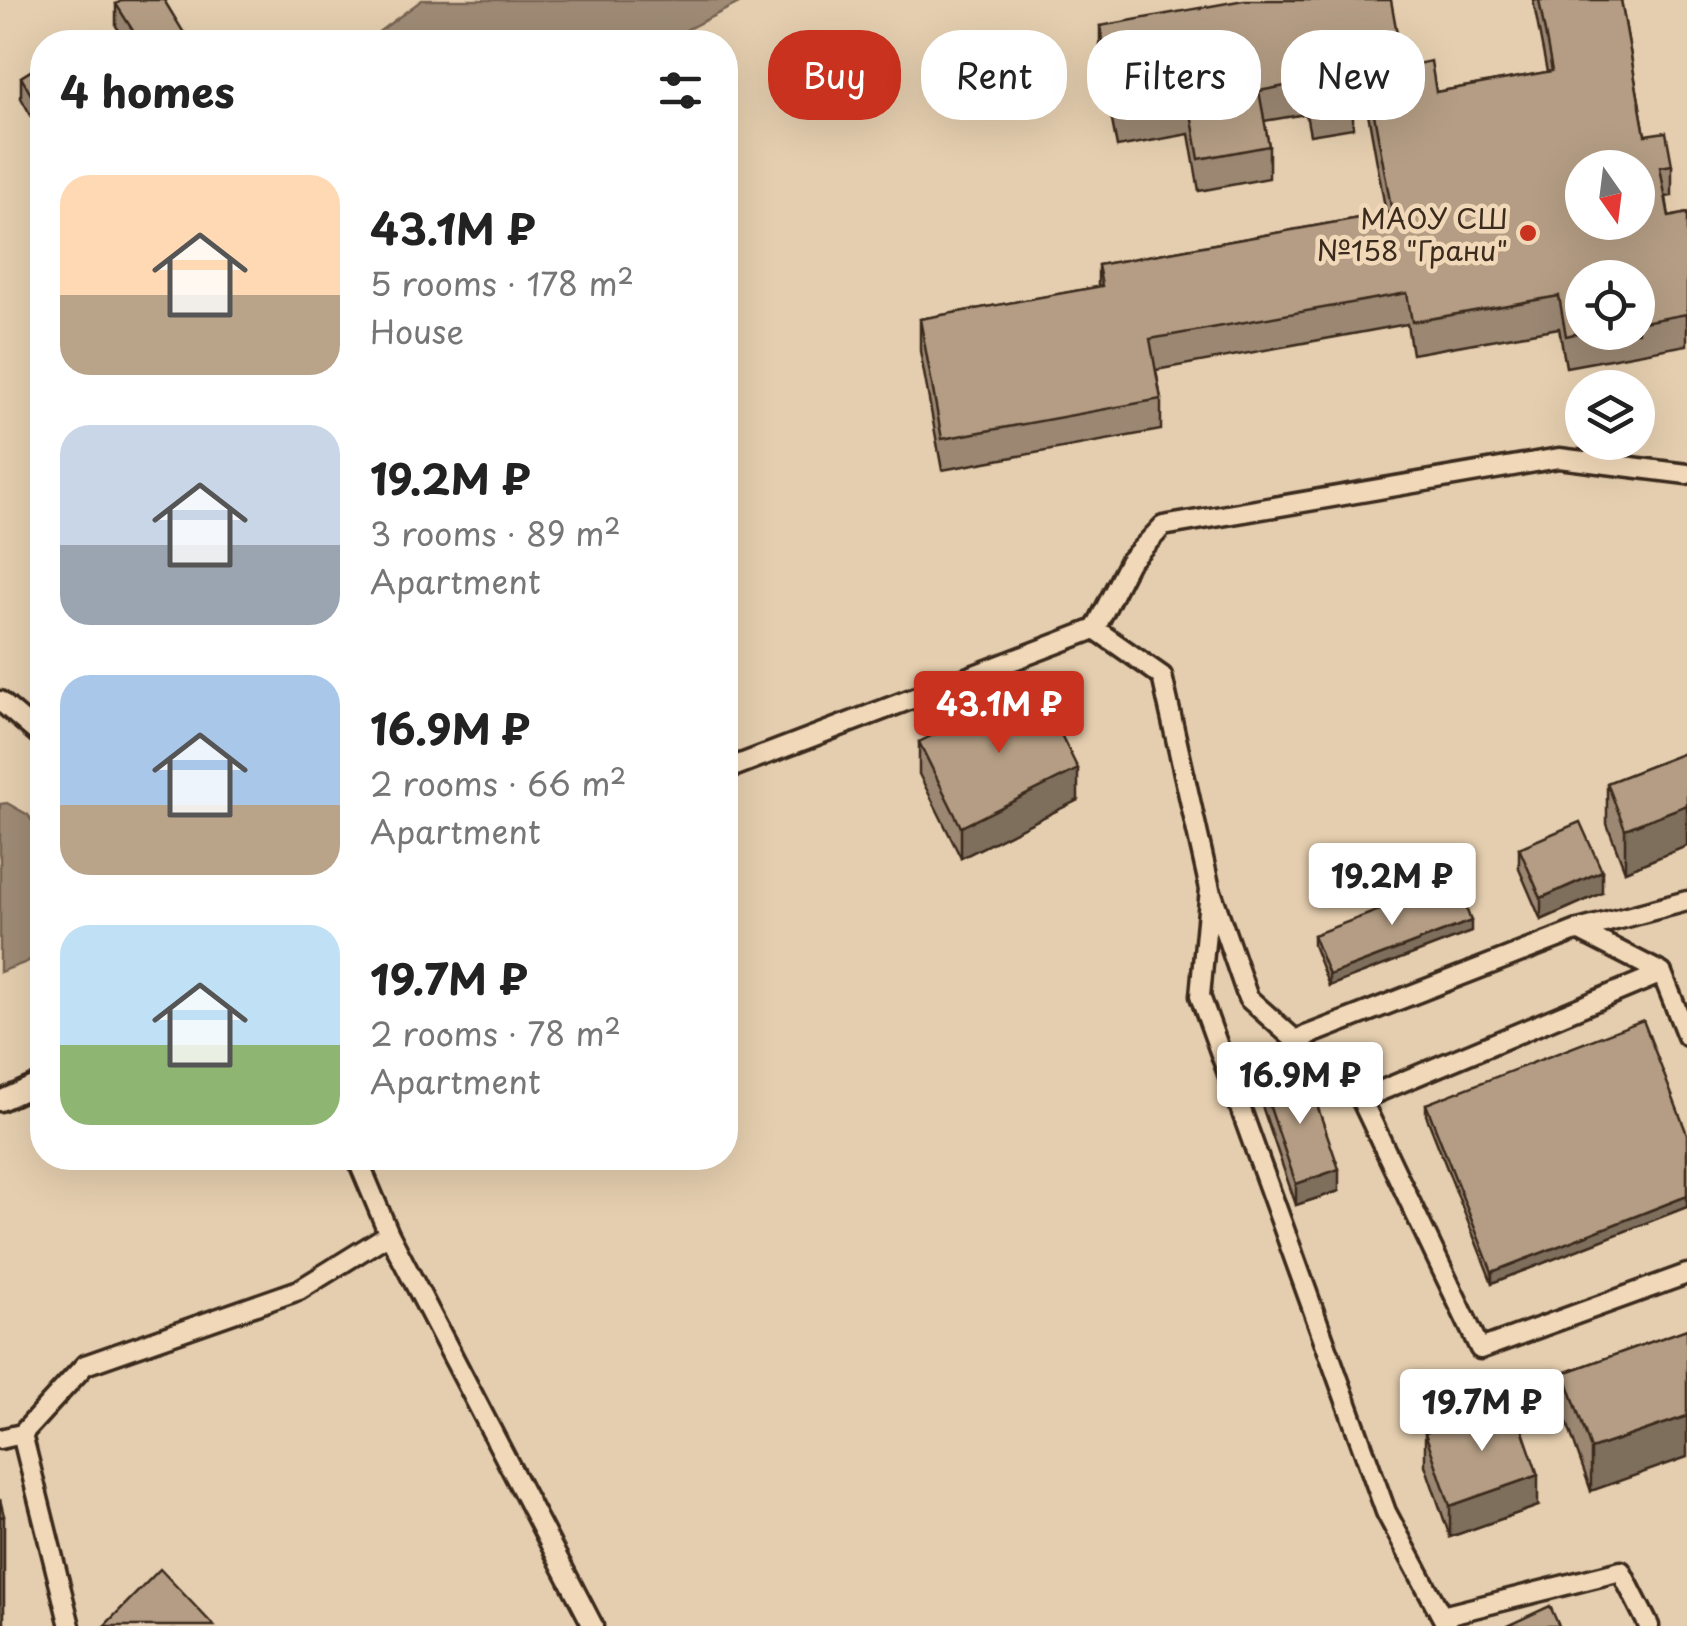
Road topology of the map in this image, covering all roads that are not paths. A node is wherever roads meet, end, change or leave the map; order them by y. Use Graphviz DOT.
graph roads {
  1 [pos="1687,474"];
  2 [pos="1095,629"];
  3 [pos="0,701"];
  4 [pos="30,727"];
  5 [pos="738,765"];
  6 [pos="1210,889"];
  7 [pos="1687,901"];
  8 [pos="1578,930"];
  9 [pos="1662,973"];
  10 [pos="1687,1036"];
  11 [pos="1298,1039"];
  12 [pos="30,1087"];
  13 [pos="1362,1098"];
  14 [pos="0,1101"];
  15 [pos="362,1170"];
  16 [pos="390,1234"];
  17 [pos="1687,1274"];
  18 [pos="22,1434"];
  19 [pos="0,1439"];
  20 [pos="1445,1621"];
  21 [pos="70,1626"];
  22 [pos="593,1626"];
  23 [pos="1649,1626"];
  1 -- 2 [label="lane"];
  2 -- 5 [label="lane"];
  2 -- 6 [label="lane"];
  3 -- 4 [label="lane"];
  6 -- 11 [label="lane"];
  6 -- 20 [label="lane"];
  7 -- 8 [label="lane"];
  8 -- 9 [label="lane"];
  8 -- 11 [label="lane"];
  9 -- 10 [label="lane"];
  9 -- 13 [label="lane"];
  11 -- 13 [label="lane"];
  12 -- 14 [label="lane"];
  13 -- 17 [label="lane"];
  15 -- 16 [label="lane"];
  16 -- 18 [label="lane"];
  16 -- 22 [label="lane"];
  18 -- 19 [label="lane"];
  18 -- 21 [label="lane"];
  20 -- 23 [label="lane"];
}
